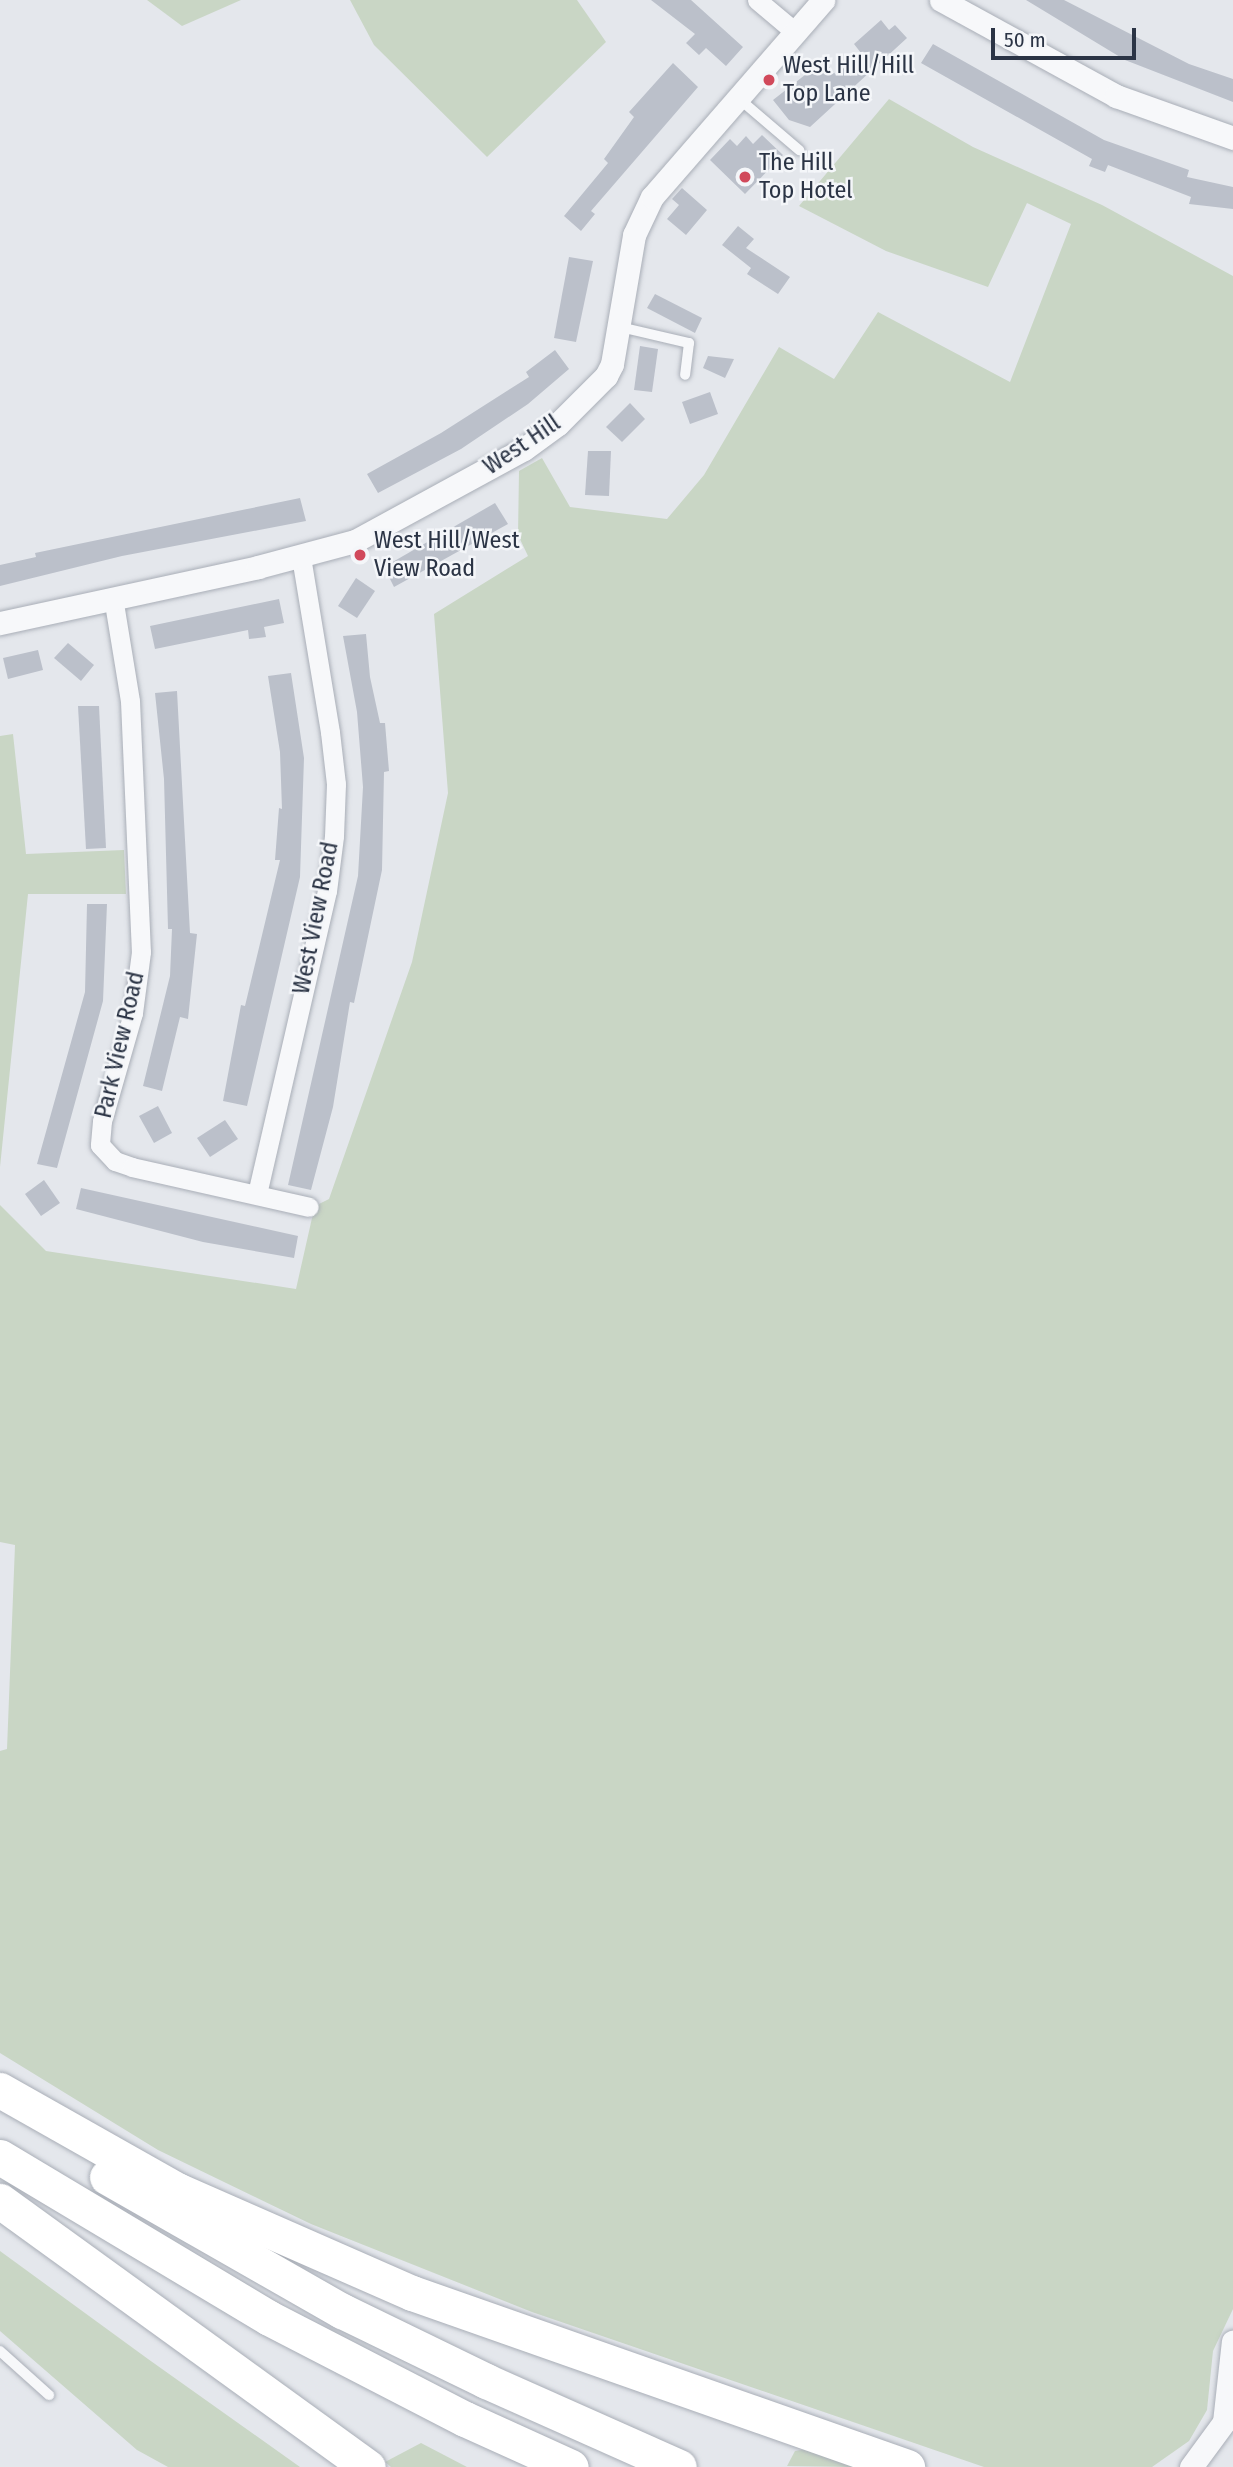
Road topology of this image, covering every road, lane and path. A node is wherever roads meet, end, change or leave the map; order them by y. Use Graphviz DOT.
graph roads {
  1 [pos="757,0"];
  2 [pos="823,0"];
  3 [pos="941,0"];
  4 [pos="794,31"];
  5 [pos="737,96"];
  6 [pos="1233,138"];
  7 [pos="799,149"];
  8 [pos="618,327"];
  9 [pos="685,375"];
  10 [pos="301,557"];
  11 [pos="113,597"];
  12 [pos="0,623"];
  13 [pos="257,1194"];
  14 [pos="309,1207"];
  15 [pos="0,2090"];
  16 [pos="0,2104"];
  17 [pos="0,2157"];
  18 [pos="0,2201"];
  19 [pos="1233,2341"];
  20 [pos="0,2351"];
  21 [pos="49,2395"];
  22 [pos="1229,2429"];
  23 [pos="368,2467"];
  24 [pos="572,2467"];
  25 [pos="679,2467"];
  26 [pos="906,2467"];
  27 [pos="1191,2467"];
  1 -- 4 [label="street"];
  2 -- 4 [label="street, West Hill"];
  3 -- 6 [label="street"];
  4 -- 5 [label="street, West Hill"];
  5 -- 7 [label="lane"];
  5 -- 8 [label="street, West Hill"];
  8 -- 9 [label="lane"];
  8 -- 10 [label="street, West Hill"];
  10 -- 11 [label="street, West Hill"];
  10 -- 13 [label="street, West View Road"];
  11 -- 12 [label="street, West Hill"];
  11 -- 13 [label="street, Park View Road"];
  13 -- 14 [label="street, Park View Road"];
  15 -- 26 [label="highway"];
  16 -- 25 [label="highway"];
  17 -- 24 [label="highway"];
  18 -- 23 [label="highway"];
  19 -- 22 [label="street"];
  20 -- 21 [label="lane"];
  22 -- 27 [label="street"];
}
